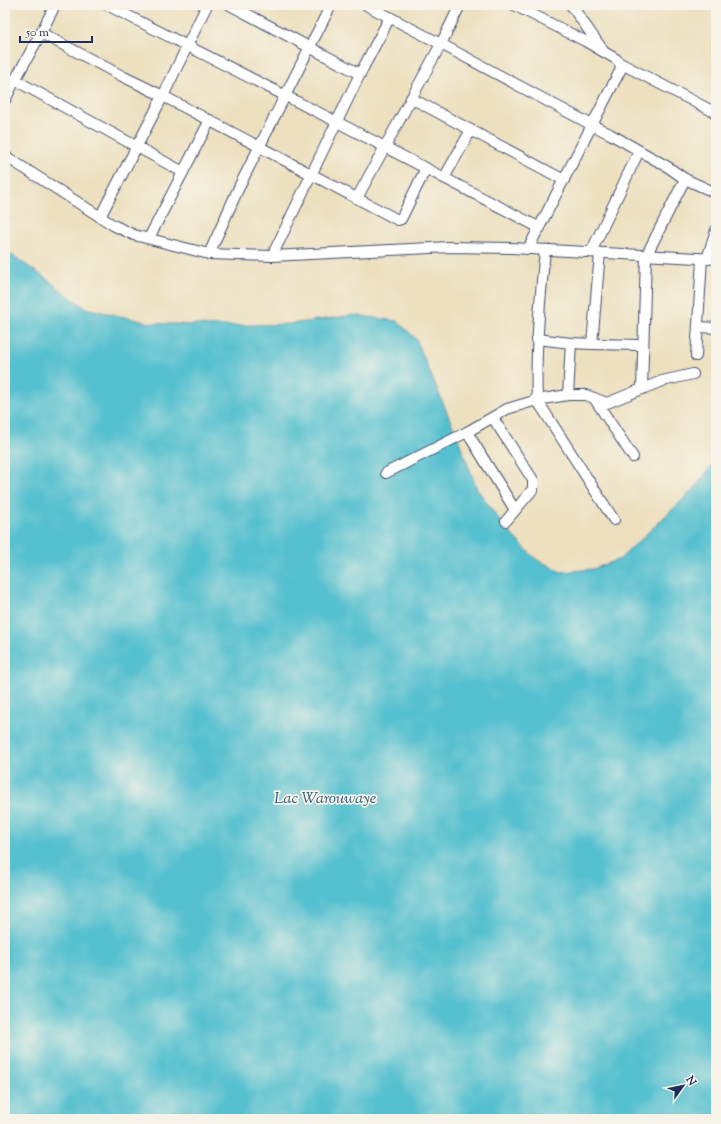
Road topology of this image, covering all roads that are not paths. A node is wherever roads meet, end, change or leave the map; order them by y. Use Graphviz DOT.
graph roads {
  1 [pos="55,5"];
  2 [pos="107,5"];
  3 [pos="208,5"];
  4 [pos="230,5"];
  5 [pos="331,5"];
  6 [pos="366,5"];
  7 [pos="460,5"];
  8 [pos="514,5"];
  9 [pos="571,5"];
  10 [pos="390,17"];
  11 [pos="41,33"];
  12 [pos="441,44"];
  13 [pos="187,46"];
  14 [pos="310,47"];
  15 [pos="605,53"];
  16 [pos="620,63"];
  17 [pos="360,74"];
  18 [pos="16,80"];
  19 [pos="163,96"];
  20 [pos="286,96"];
  21 [pos="411,98"];
  22 [pos="5,100"];
  23 [pos="716,113"];
  24 [pos="210,120"];
  25 [pos="337,122"];
  26 [pos="592,125"];
  27 [pos="471,130"];
  28 [pos="137,146"];
  29 [pos="260,147"];
  30 [pos="385,147"];
  31 [pos="639,151"];
  32 [pos="5,156"];
  33 [pos="426,168"];
  34 [pos="183,172"];
  35 [pos="311,174"];
  36 [pos="444,178"];
  37 [pos="685,179"];
  38 [pos="564,180"];
  39 [pos="716,193"];
  40 [pos="357,198"];
  41 [pos="100,217"];
  42 [pos="540,228"];
  43 [pos="716,230"];
  44 [pos="149,238"];
  45 [pos="528,249"];
  46 [pos="545,250"];
  47 [pos="595,253"];
  48 [pos="209,254"];
  49 [pos="272,256"];
  50 [pos="646,256"];
  51 [pos="708,259"];
  52 [pos="699,327"];
  53 [pos="716,328"];
  54 [pos="537,339"];
  55 [pos="571,343"];
  56 [pos="592,344"];
  57 [pos="643,345"];
  58 [pos="696,356"];
  59 [pos="693,374"];
  60 [pos="642,389"];
  61 [pos="568,395"];
  62 [pos="594,398"];
  63 [pos="537,400"];
  64 [pos="493,418"];
  65 [pos="467,432"];
  66 [pos="633,457"];
  67 [pos="386,473"];
  68 [pos="515,510"];
  69 [pos="614,520"];
  70 [pos="506,522"];
  1 -- 11 [label="street"];
  2 -- 13 [label="street"];
  3 -- 13 [label="street"];
  4 -- 14 [label="street"];
  5 -- 14 [label="street"];
  6 -- 10 [label="street"];
  7 -- 12 [label="street"];
  8 -- 15 [label="street"];
  9 -- 15 [label="street"];
  10 -- 12 [label="street"];
  10 -- 17 [label="street"];
  11 -- 18 [label="street"];
  11 -- 19 [label="street"];
  12 -- 21 [label="street"];
  12 -- 26 [label="street"];
  13 -- 19 [label="street"];
  13 -- 20 [label="street"];
  14 -- 17 [label="street"];
  14 -- 20 [label="street"];
  15 -- 16 [label="street"];
  16 -- 23 [label="street"];
  16 -- 26 [label="street"];
  17 -- 25 [label="street"];
  18 -- 22 [label="street"];
  18 -- 28 [label="street"];
  19 -- 24 [label="street"];
  19 -- 28 [label="street"];
  20 -- 25 [label="street"];
  20 -- 29 [label="street"];
  21 -- 27 [label="street"];
  21 -- 30 [label="street"];
  24 -- 29 [label="street"];
  24 -- 34 [label="street"];
  25 -- 30 [label="street"];
  25 -- 35 [label="street"];
  26 -- 31 [label="street"];
  26 -- 38 [label="street"];
  27 -- 36 [label="street"];
  27 -- 38 [label="street"];
  28 -- 34 [label="street"];
  28 -- 41 [label="street"];
  29 -- 35 [label="street"];
  29 -- 48 [label="street"];
  30 -- 33 [label="street"];
  30 -- 40 [label="street"];
  31 -- 37 [label="street"];
  31 -- 47 [label="street"];
  32 -- 41 [label="street"];
  33 -- 36 [label="street"];
  33 -- 40 [label="street"];
  34 -- 44 [label="street"];
  35 -- 40 [label="street"];
  35 -- 49 [label="street"];
  36 -- 42 [label="street"];
  37 -- 39 [label="street"];
  37 -- 50 [label="street"];
  38 -- 42 [label="street"];
  41 -- 44 [label="street"];
  42 -- 45 [label="street"];
  43 -- 51 [label="street"];
  44 -- 48 [label="street"];
  45 -- 46 [label="street"];
  45 -- 49 [label="street"];
  46 -- 47 [label="street"];
  46 -- 54 [label="street"];
  47 -- 50 [label="street"];
  47 -- 56 [label="street"];
  48 -- 49 [label="street"];
  50 -- 51 [label="street"];
  50 -- 57 [label="street"];
  51 -- 52 [label="street"];
  52 -- 53 [label="street"];
  52 -- 58 [label="street"];
  54 -- 55 [label="street"];
  54 -- 63 [label="street"];
  55 -- 56 [label="street"];
  55 -- 61 [label="street"];
  56 -- 57 [label="street"];
  57 -- 60 [label="street"];
  59 -- 60 [label="street"];
  60 -- 62 [label="street"];
  61 -- 62 [label="street"];
  61 -- 63 [label="street"];
  62 -- 66 [label="street"];
  63 -- 64 [label="street"];
  63 -- 69 [label="street"];
  64 -- 65 [label="street"];
  64 -- 68 [label="street"];
  65 -- 67 [label="street"];
  65 -- 68 [label="street"];
  68 -- 70 [label="street"];
}
